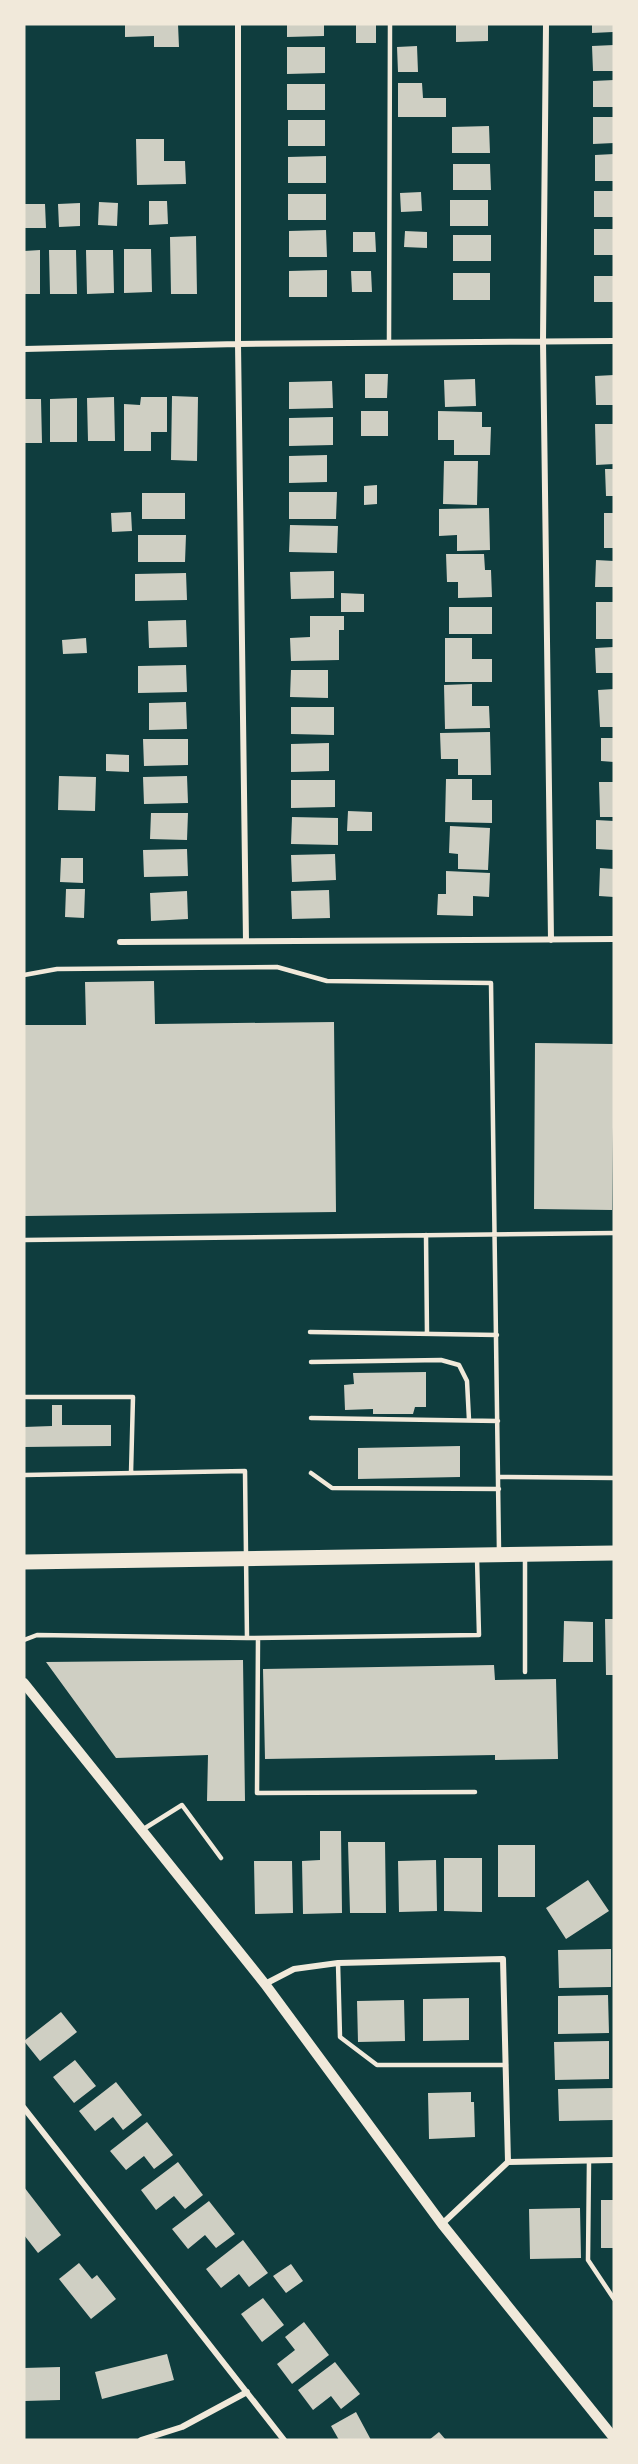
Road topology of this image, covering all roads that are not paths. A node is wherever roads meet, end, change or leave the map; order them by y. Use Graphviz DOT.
graph roads {
  1 [pos="238,24"];
  2 [pos="390,24"];
  3 [pos="546,24"];
  4 [pos="614,340"];
  5 [pos="543,341"];
  6 [pos="388,342"];
  7 [pos="238,344"];
  8 [pos="24,350"];
  9 [pos="614,939"];
  10 [pos="551,940"];
  11 [pos="246,941"];
  12 [pos="120,942"];
  13 [pos="24,975"];
  14 [pos="614,1233"];
  15 [pos="495,1234"];
  16 [pos="426,1235"];
  17 [pos="24,1239"];
  18 [pos="310,1332"];
  19 [pos="426,1334"];
  20 [pos="497,1335"];
  21 [pos="311,1362"];
  22 [pos="24,1397"];
  23 [pos="311,1418"];
  24 [pos="469,1420"];
  25 [pos="498,1420"];
  26 [pos="131,1473"];
  27 [pos="311,1473"];
  28 [pos="24,1475"];
  29 [pos="498,1477"];
  30 [pos="614,1478"];
  31 [pos="499,1489"];
  32 [pos="614,1553"];
  33 [pos="499,1554"];
  34 [pos="525,1554"];
  35 [pos="477,1555"];
  36 [pos="247,1558"];
  37 [pos="24,1562"];
  38 [pos="247,1638"];
  39 [pos="258,1638"];
  40 [pos="24,1640"];
  41 [pos="525,1672"];
  42 [pos="24,1683"];
  43 [pos="475,1792"];
  44 [pos="142,1830"];
  45 [pos="221,1858"];
  46 [pos="338,1964"];
  47 [pos="265,1984"];
  48 [pos="506,2065"];
  49 [pos="24,2108"];
  50 [pos="614,2160"];
  51 [pos="589,2161"];
  52 [pos="508,2162"];
  53 [pos="442,2224"];
  54 [pos="614,2299"];
  55 [pos="247,2392"];
  56 [pos="614,2438"];
  57 [pos="141,2440"];
  58 [pos="284,2440"];
  1 -- 7 [label="street"];
  2 -- 6 [label="lane"];
  3 -- 5 [label="street"];
  4 -- 5 [label="street"];
  5 -- 6 [label="street"];
  5 -- 10 [label="street"];
  6 -- 7 [label="street"];
  7 -- 8 [label="street"];
  7 -- 11 [label="street"];
  9 -- 10 [label="street"];
  10 -- 11 [label="street"];
  11 -- 12 [label="street"];
  13 -- 15 [label="lane"];
  14 -- 15 [label="lane"];
  15 -- 16 [label="lane"];
  15 -- 20 [label="lane"];
  16 -- 17 [label="lane"];
  16 -- 19 [label="lane"];
  18 -- 19 [label="lane"];
  19 -- 20 [label="lane"];
  20 -- 25 [label="lane"];
  21 -- 24 [label="lane"];
  22 -- 26 [label="lane"];
  23 -- 24 [label="lane"];
  24 -- 25 [label="lane"];
  25 -- 29 [label="lane"];
  26 -- 28 [label="lane"];
  26 -- 36 [label="lane"];
  27 -- 31 [label="lane"];
  29 -- 30 [label="lane"];
  29 -- 31 [label="lane"];
  31 -- 33 [label="lane"];
  32 -- 34 [label="main road"];
  33 -- 34 [label="main road"];
  33 -- 35 [label="main road"];
  34 -- 41 [label="lane"];
  35 -- 36 [label="main road"];
  35 -- 39 [label="lane"];
  36 -- 37 [label="main road"];
  36 -- 38 [label="lane"];
  38 -- 39 [label="lane"];
  38 -- 40 [label="lane"];
  39 -- 43 [label="lane"];
  42 -- 44 [label="street"];
  44 -- 45 [label="lane"];
  44 -- 47 [label="street"];
  46 -- 47 [label="street"];
  46 -- 48 [label="lane"];
  46 -- 48 [label="street"];
  47 -- 53 [label="street"];
  48 -- 52 [label="street"];
  49 -- 55 [label="street"];
  50 -- 51 [label="street"];
  51 -- 52 [label="street"];
  51 -- 54 [label="lane"];
  52 -- 53 [label="street"];
  53 -- 56 [label="street"];
  55 -- 57 [label="street"];
  55 -- 58 [label="street"];
}
